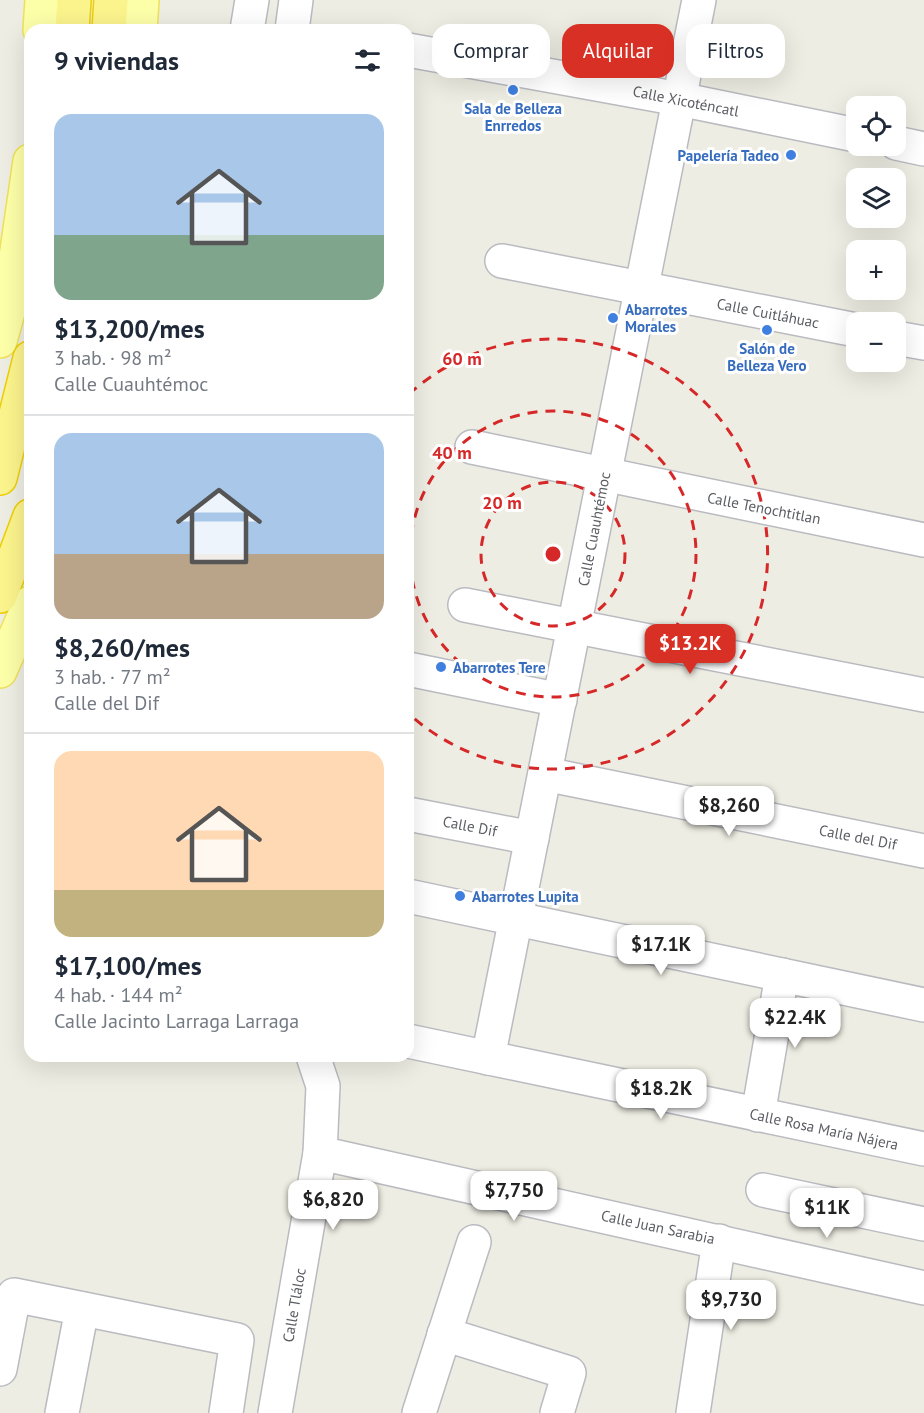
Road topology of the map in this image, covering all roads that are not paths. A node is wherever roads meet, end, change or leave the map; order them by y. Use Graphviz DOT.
graph roads {
  1 [pos="42,0"];
  2 [pos="74,0"];
  3 [pos="111,0"];
  4 [pos="142,0"];
  5 [pos="252,0"];
  6 [pos="699,0"];
  7 [pos="40,24"];
  8 [pos="72,24"];
  9 [pos="109,24"];
  10 [pos="140,24"];
  11 [pos="248,24"];
  12 [pos="414,51"];
  13 [pos="679,99"];
  14 [pos="846,133"];
  15 [pos="906,145"];
  16 [pos="924,149"];
  17 [pos="24,202"];
  18 [pos="502,261"];
  19 [pos="642,288"];
  20 [pos="846,328"];
  21 [pos="0,340"];
  22 [pos="906,340"];
  23 [pos="924,343"];
  24 [pos="24,347"];
  25 [pos="24,382"];
  26 [pos="0,392"];
  27 [pos="472,447"];
  28 [pos="605,476"];
  29 [pos="0,478"];
  30 [pos="24,532"];
  31 [pos="924,540"];
  32 [pos="0,596"];
  33 [pos="465,605"];
  34 [pos="24,617"];
  35 [pos="574,626"];
  36 [pos="414,670"];
  37 [pos="0,671"];
  38 [pos="924,695"];
  39 [pos="560,700"];
  40 [pos="545,774"];
  41 [pos="414,815"];
  42 [pos="532,838"];
  43 [pos="924,850"];
  44 [pos="414,897"];
  45 [pos="516,919"];
  46 [pos="782,975"];
  47 [pos="924,1005"];
  48 [pos="414,1042"];
  49 [pos="488,1058"];
  50 [pos="316,1062"];
  51 [pos="758,1115"];
  52 [pos="924,1149"];
  53 [pos="336,1156"];
  54 [pos="763,1190"];
  55 [pos="924,1224"];
  56 [pos="719,1241"];
  57 [pos="474,1242"];
  58 [pos="924,1288"];
  59 [pos="82,1309"];
  60 [pos="444,1334"];
  61 [pos="0,1369"];
  62 [pos="62,1413"];
  63 [pos="226,1413"];
  64 [pos="275,1413"];
  65 [pos="419,1413"];
  66 [pos="556,1413"];
  67 [pos="693,1413"];
  1 -- 7 [label="main road"];
  2 -- 8 [label="highway"];
  3 -- 9 [label="highway"];
  4 -- 10 [label="main road"];
  5 -- 11 [label="street"];
  6 -- 13 [label="street, Calle Cuauhtémoc"];
  12 -- 13 [label="street, Calle Xicoténcatl"];
  13 -- 14 [label="street, Calle Xicoténcatl"];
  13 -- 19 [label="street, Calle Cuauhtémoc"];
  15 -- 16 [label="street"];
  17 -- 21 [label="main road"];
  18 -- 19 [label="street, Calle Cuitláhuac"];
  19 -- 20 [label="street, Calle Cuitláhuac"];
  19 -- 28 [label="street, Calle Cuauhtémoc"];
  22 -- 23 [label="street"];
  24 -- 26 [label="highway"];
  25 -- 29 [label="highway"];
  27 -- 28 [label="street, Calle Tenochtitlan"];
  28 -- 31 [label="street, Calle Tenochtitlan"];
  28 -- 35 [label="street, Calle Cuauhtémoc"];
  30 -- 32 [label="highway"];
  33 -- 35 [label="street"];
  34 -- 37 [label="main road"];
  35 -- 38 [label="street"];
  35 -- 39 [label="street, Calle Cuauhtémoc"];
  36 -- 39 [label="street"];
  39 -- 40 [label="street, Calle Cuauhtémoc"];
  40 -- 42 [label="street, Calle Cuauhtémoc"];
  40 -- 43 [label="street, Calle del Dif"];
  41 -- 42 [label="street, Calle Dif"];
  42 -- 45 [label="street, Calle Cuauhtémoc"];
  44 -- 45 [label="street"];
  45 -- 46 [label="street"];
  45 -- 49 [label="street, Calle Cuauhtémoc"];
  46 -- 47 [label="street"];
  46 -- 51 [label="street"];
  48 -- 49 [label="street, Calle Rosa María Nájera"];
  49 -- 51 [label="street, Calle Rosa María Nájera"];
  50 -- 53 [label="street, Calle Tláloc"];
  51 -- 52 [label="street, Calle Rosa María Nájera"];
  53 -- 56 [label="street, Calle Juan Sarabia"];
  53 -- 64 [label="street, Calle Tláloc"];
  54 -- 55 [label="street"];
  56 -- 58 [label="street, Calle Juan Sarabia"];
  56 -- 67 [label="street"];
  57 -- 60 [label="street"];
  59 -- 61 [label="street"];
  59 -- 62 [label="street"];
  59 -- 63 [label="street"];
  60 -- 65 [label="street"];
  60 -- 66 [label="street"];
}
